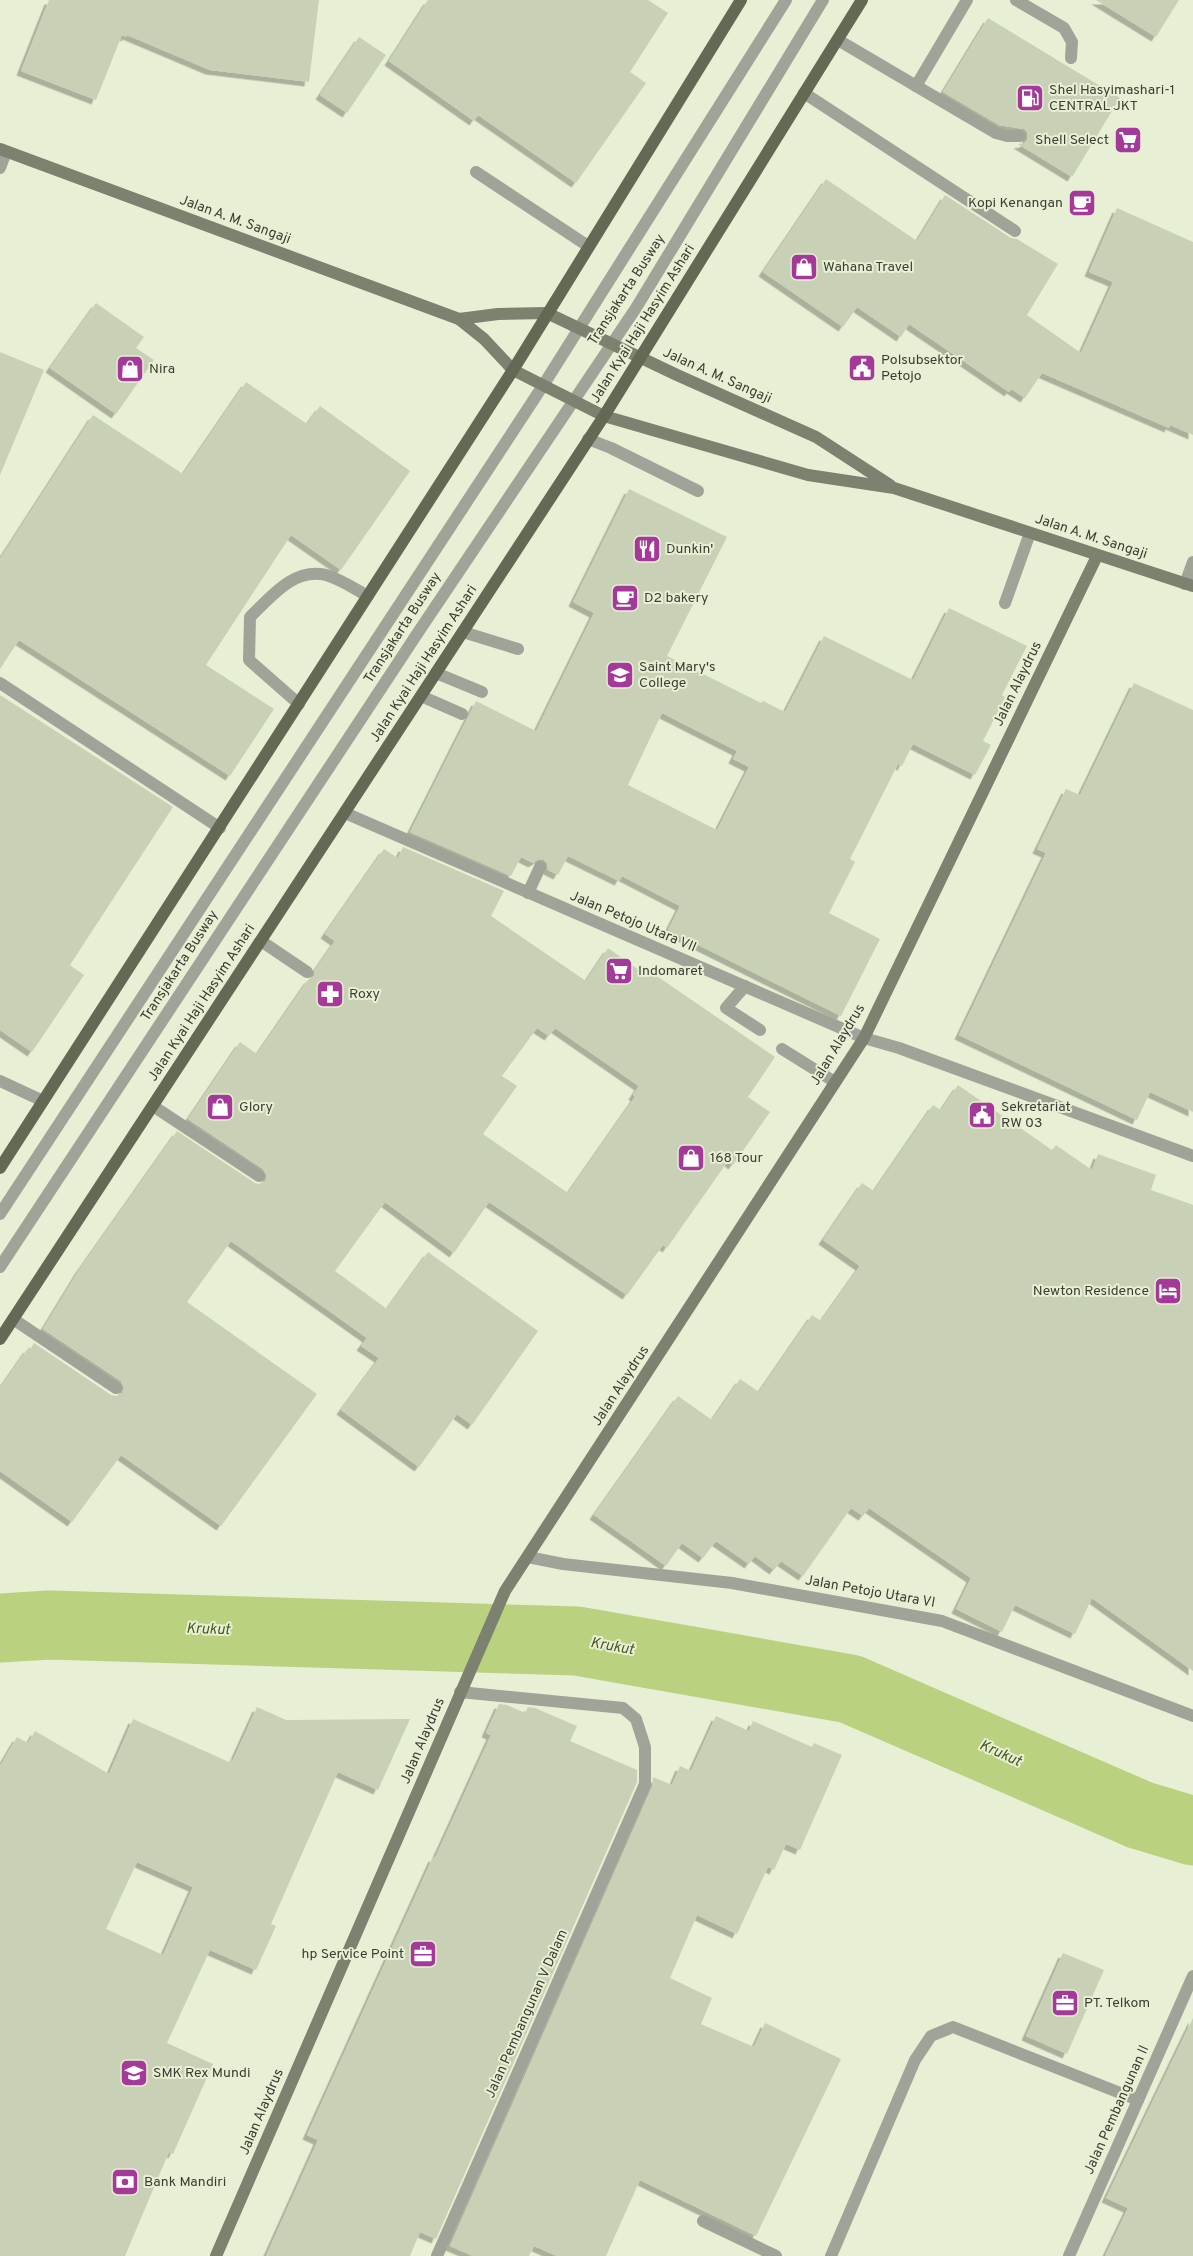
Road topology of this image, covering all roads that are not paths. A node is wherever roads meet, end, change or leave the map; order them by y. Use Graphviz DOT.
graph roads {
  1 [pos="741,0"];
  2 [pos="786,0"];
  3 [pos="822,0"];
  4 [pos="862,0"];
  5 [pos="967,0"];
  6 [pos="1016,0"];
  7 [pos="838,40"];
  8 [pos="1071,58"];
  9 [pos="916,86"];
  10 [pos="804,94"];
  11 [pos="1020,136"];
  12 [pos="3,151"];
  13 [pos="0,168"];
  14 [pos="476,172"];
  15 [pos="1015,231"];
  16 [pos="588,246"];
  17 [pos="547,314"];
  18 [pos="459,319"];
  19 [pos="579,328"];
  20 [pos="611,343"];
  21 [pos="640,357"];
  22 [pos="513,370"];
  23 [pos="544,384"];
  24 [pos="573,400"];
  25 [pos="604,416"];
  26 [pos="588,439"];
  27 [pos="894,488"];
  28 [pos="698,491"];
  29 [pos="1030,533"];
  30 [pos="1097,556"];
  31 [pos="1193,562"];
  32 [pos="1189,585"];
  33 [pos="368,596"];
  34 [pos="1005,603"];
  35 [pos="463,632"];
  36 [pos="518,649"];
  37 [pos="436,673"];
  38 [pos="0,683"];
  39 [pos="482,692"];
  40 [pos="421,696"];
  41 [pos="299,704"];
  42 [pos="462,714"];
  43 [pos="345,813"];
  44 [pos="220,828"];
  45 [pos="540,867"];
  46 [pos="528,893"];
  47 [pos="261,940"];
  48 [pos="308,972"];
  49 [pos="745,986"];
  50 [pos="760,1030"];
  51 [pos="864,1038"];
  52 [pos="782,1049"];
  53 [pos="0,1080"];
  54 [pos="835,1082"];
  55 [pos="43,1101"];
  56 [pos="153,1106"];
  57 [pos="1193,1156"];
  58 [pos="0,1168"];
  59 [pos="259,1176"];
  60 [pos="0,1214"];
  61 [pos="0,1267"];
  62 [pos="13,1319"];
  63 [pos="0,1339"];
  64 [pos="116,1388"];
  65 [pos="528,1557"];
  66 [pos="462,1686"];
  67 [pos="1193,1716"];
  68 [pos="1193,1976"];
  69 [pos="1138,2100"];
  70 [pos="703,2222"];
  71 [pos="216,2256"];
  72 [pos="437,2256"];
  73 [pos="776,2256"];
  74 [pos="831,2256"];
  75 [pos="1069,2256"];
  1 -- 16 [label="main road"];
  2 -- 19 [label="street, Transjakarta Busway"];
  3 -- 20 [label="street, Transjakarta Busway"];
  4 -- 7 [label="main road, Jalan Kyai Haji Hasyim Ashari"];
  5 -- 9 [label="street"];
  6 -- 8 [label="street"];
  7 -- 9 [label="street"];
  7 -- 10 [label="main road, Jalan Kyai Haji Hasyim Ashari"];
  9 -- 11 [label="street"];
  10 -- 15 [label="street"];
  10 -- 21 [label="main road, Jalan Kyai Haji Hasyim Ashari"];
  12 -- 13 [label="street"];
  12 -- 18 [label="street, Jalan A. M. Sangaji"];
  14 -- 16 [label="street"];
  16 -- 17 [label="main road"];
  17 -- 18 [label="street, Jalan A. M. Sangaji"];
  17 -- 19 [label="street, Jalan A. M. Sangaji"];
  17 -- 22 [label="main road"];
  18 -- 22 [label="street, Jalan A. M. Sangaji"];
  19 -- 20 [label="street, Jalan A. M. Sangaji"];
  19 -- 23 [label="street, Transjakarta Busway"];
  20 -- 21 [label="street, Jalan A. M. Sangaji"];
  20 -- 24 [label="street, Transjakarta Busway"];
  21 -- 25 [label="main road, Jalan Kyai Haji Hasyim Ashari"];
  21 -- 27 [label="street, Jalan A. M. Sangaji"];
  22 -- 23 [label="street, Jalan A. M. Sangaji"];
  22 -- 33 [label="main road"];
  23 -- 24 [label="street, Jalan A. M. Sangaji"];
  23 -- 60 [label="street, Transjakarta Busway"];
  24 -- 25 [label="street, Jalan A. M. Sangaji"];
  24 -- 61 [label="street, Transjakarta Busway"];
  25 -- 26 [label="main road, Jalan Kyai Haji Hasyim Ashari"];
  25 -- 27 [label="street, Jalan A. M. Sangaji"];
  26 -- 28 [label="street"];
  26 -- 35 [label="main road, Jalan Kyai Haji Hasyim Ashari"];
  27 -- 29 [label="street, Jalan A. M. Sangaji"];
  29 -- 30 [label="street, Jalan A. M. Sangaji"];
  29 -- 34 [label="street"];
  30 -- 32 [label="street, Jalan A. M. Sangaji"];
  30 -- 51 [label="street, Jalan Alaydrus"];
  31 -- 32 [label="street"];
  33 -- 41 [label="main road"];
  33 -- 41 [label="street"];
  35 -- 36 [label="street"];
  35 -- 37 [label="main road, Jalan Kyai Haji Hasyim Ashari"];
  37 -- 39 [label="street"];
  37 -- 40 [label="main road, Jalan Kyai Haji Hasyim Ashari"];
  38 -- 44 [label="street"];
  40 -- 42 [label="street"];
  40 -- 43 [label="main road, Jalan Kyai Haji Hasyim Ashari"];
  41 -- 44 [label="main road"];
  43 -- 46 [label="street, Jalan Petojo Utara VII"];
  43 -- 47 [label="main road, Jalan Kyai Haji Hasyim Ashari"];
  44 -- 55 [label="main road"];
  45 -- 46 [label="street"];
  46 -- 49 [label="street, Jalan Petojo Utara VII"];
  47 -- 48 [label="street"];
  47 -- 56 [label="main road, Jalan Kyai Haji Hasyim Ashari"];
  49 -- 50 [label="street"];
  49 -- 51 [label="street, Jalan Petojo Utara VII"];
  51 -- 54 [label="street, Jalan Alaydrus"];
  51 -- 57 [label="street, Jalan Petojo Utara VII"];
  52 -- 54 [label="street"];
  53 -- 55 [label="street"];
  54 -- 65 [label="street, Jalan Alaydrus"];
  55 -- 58 [label="main road"];
  56 -- 59 [label="street"];
  56 -- 62 [label="main road, Jalan Kyai Haji Hasyim Ashari"];
  62 -- 63 [label="main road, Jalan Kyai Haji Hasyim Ashari"];
  62 -- 64 [label="street"];
  65 -- 66 [label="street, Jalan Alaydrus"];
  65 -- 67 [label="street, Jalan Petojo Utara VI"];
  66 -- 71 [label="street, Jalan Alaydrus"];
  66 -- 72 [label="street, Jalan Pembangunan V Dalam"];
  68 -- 69 [label="street, Jalan Pembangunan II"];
  69 -- 74 [label="street"];
  69 -- 75 [label="street, Jalan Pembangunan II"];
  70 -- 73 [label="street"];
}
